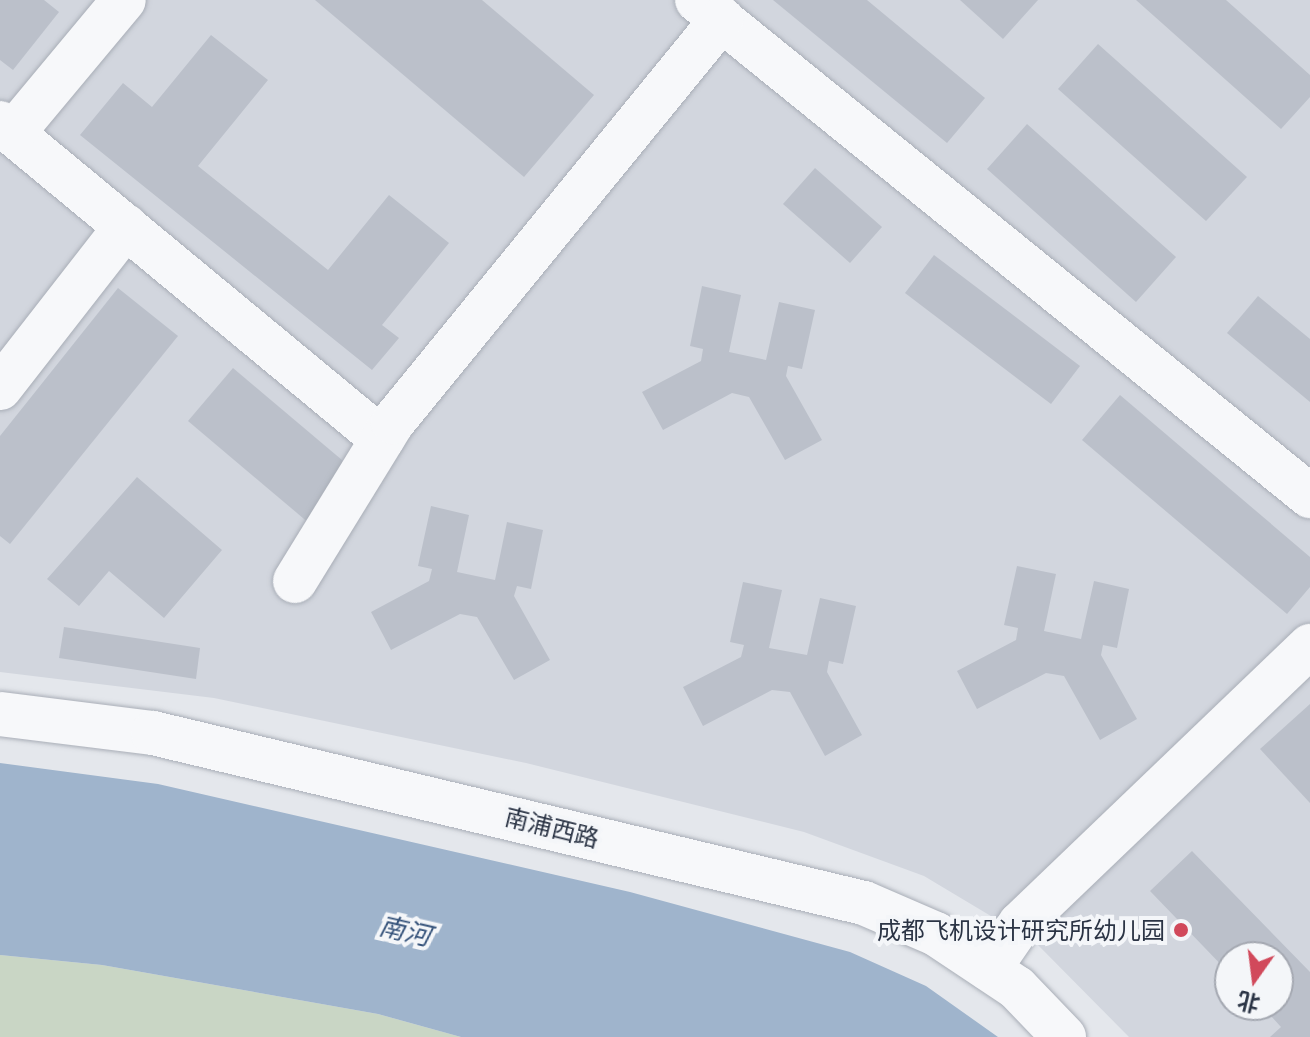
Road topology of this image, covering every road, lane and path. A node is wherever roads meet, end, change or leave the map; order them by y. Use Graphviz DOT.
graph roads {
  1 [pos="124,0"];
  2 [pos="710,10"];
  3 [pos="6,128"];
  4 [pos="126,226"];
  5 [pos="0,388"];
  6 [pos="382,439"];
  7 [pos="1310,496"];
  8 [pos="295,581"];
  9 [pos="1310,646"];
  10 [pos="0,714"];
  11 [pos="989,969"];
  12 [pos="1064,1037"];
  1 -- 3 [label="street"];
  2 -- 6 [label="street"];
  2 -- 7 [label="street"];
  3 -- 4 [label="street"];
  4 -- 5 [label="street"];
  4 -- 6 [label="street"];
  6 -- 8 [label="street"];
  9 -- 11 [label="street"];
  10 -- 11 [label="street, 南浦西路"];
  11 -- 12 [label="street, 南浦西路"];
}
